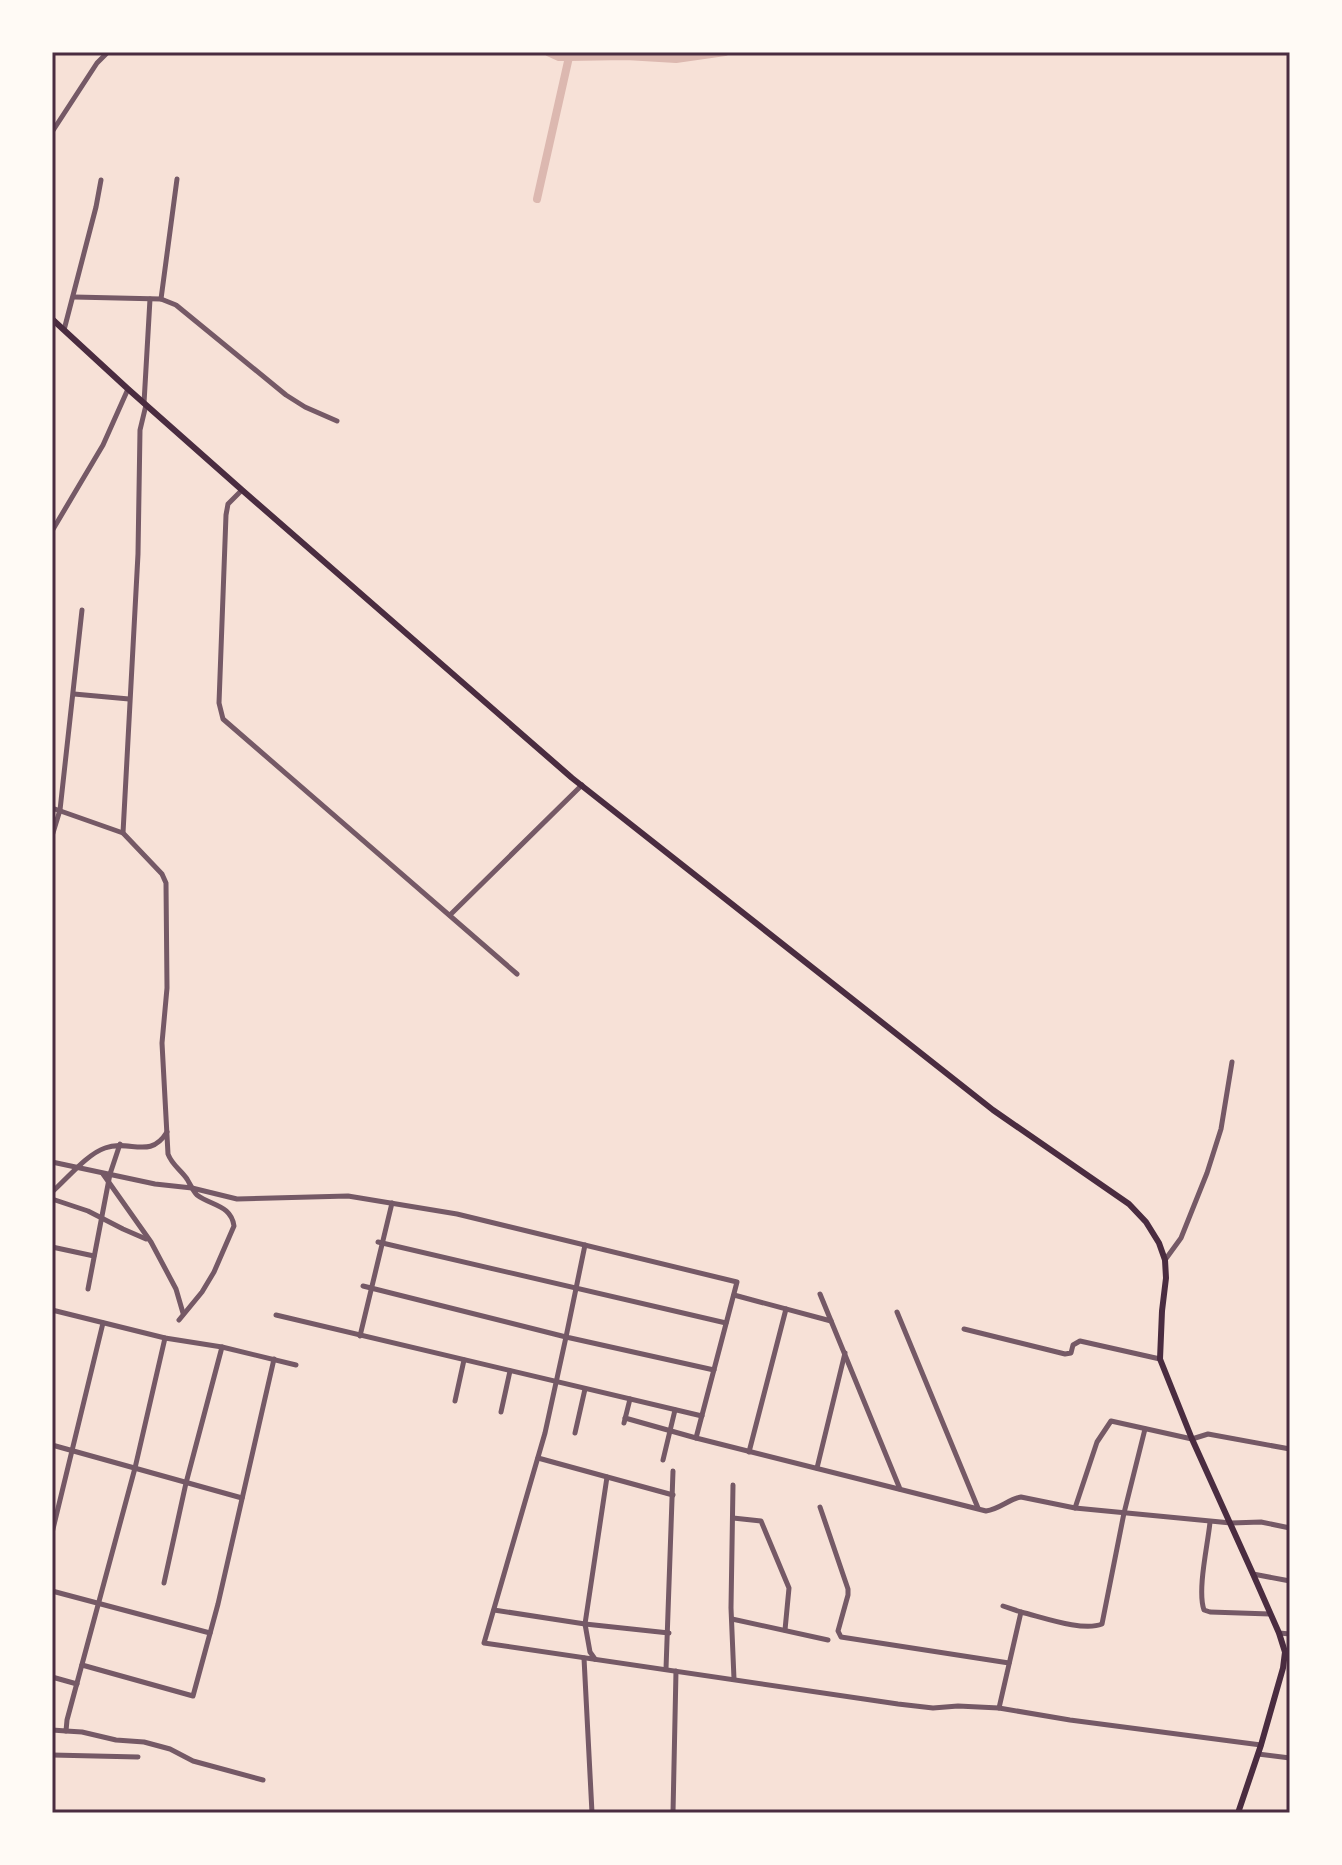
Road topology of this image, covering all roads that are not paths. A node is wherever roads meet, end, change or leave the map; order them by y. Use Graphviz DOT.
graph roads {
  1 [pos="106,52"];
  2 [pos="52,132"];
  3 [pos="177,179"];
  4 [pos="101,180"];
  5 [pos="74,297"];
  6 [pos="150,299"];
  7 [pos="161,299"];
  8 [pos="52,319"];
  9 [pos="64,330"];
  10 [pos="128,389"];
  11 [pos="145,404"];
  12 [pos="337,421"];
  13 [pos="242,490"];
  14 [pos="52,531"];
  15 [pos="82,610"];
  16 [pos="74,694"];
  17 [pos="129,699"];
  18 [pos="582,785"];
  19 [pos="52,808"];
  20 [pos="60,810"];
  21 [pos="123,833"];
  22 [pos="52,836"];
  23 [pos="450,915"];
  24 [pos="517,974"];
  25 [pos="1232,1062"];
  26 [pos="167,1131"];
  27 [pos="120,1144"];
  28 [pos="52,1162"];
  29 [pos="79,1168"];
  30 [pos="106,1174"];
  31 [pos="108,1182"];
  32 [pos="192,1188"];
  33 [pos="52,1192"];
  34 [pos="52,1199"];
  35 [pos="392,1203"];
  36 [pos="102,1217"];
  37 [pos="151,1242"];
  38 [pos="380,1243"];
  39 [pos="585,1245"];
  40 [pos="52,1247"];
  41 [pos="94,1256"];
  42 [pos="1165,1260"];
  43 [pos="363,1286"];
  44 [pos="372,1288"];
  45 [pos="576,1288"];
  46 [pos="88,1289"];
  47 [pos="820,1294"];
  48 [pos="734,1295"];
  49 [pos="786,1309"];
  50 [pos="52,1310"];
  51 [pos="897,1312"];
  52 [pos="183,1313"];
  53 [pos="276,1315"];
  54 [pos="179,1320"];
  55 [pos="831,1321"];
  56 [pos="103,1323"];
  57 [pos="726,1323"];
  58 [pos="964,1329"];
  59 [pos="360,1336"];
  60 [pos="566,1337"];
  61 [pos="165,1338"];
  62 [pos="222,1347"];
  63 [pos="845,1353"];
  64 [pos="274,1359"];
  65 [pos="1160,1359"];
  66 [pos="464,1360"];
  67 [pos="296,1365"];
  68 [pos="714,1370"];
  69 [pos="510,1371"];
  70 [pos="556,1382"];
  71 [pos="585,1389"];
  72 [pos="630,1399"];
  73 [pos="455,1401"];
  74 [pos="675,1410"];
  75 [pos="501,1412"];
  76 [pos="702,1416"];
  77 [pos="1145,1429"];
  78 [pos="670,1430"];
  79 [pos="575,1433"];
  80 [pos="696,1438"];
  81 [pos="1192,1439"];
  82 [pos="52,1445"];
  83 [pos="1290,1449"];
  84 [pos="71,1450"];
  85 [pos="749,1452"];
  86 [pos="538,1458"];
  87 [pos="663,1460"];
  88 [pos="135,1468"];
  89 [pos="817,1468"];
  90 [pos="673,1471"];
  91 [pos="607,1477"];
  92 [pos="186,1483"];
  93 [pos="733,1485"];
  94 [pos="900,1490"];
  95 [pos="673,1495"];
  96 [pos="242,1498"];
  97 [pos="820,1507"];
  98 [pos="1075,1508"];
  99 [pos="978,1509"];
  100 [pos="1124,1513"];
  101 [pos="733,1518"];
  102 [pos="1210,1522"];
  103 [pos="1231,1523"];
  104 [pos="1290,1528"];
  105 [pos="52,1533"];
  106 [pos="1253,1574"];
  107 [pos="1290,1581"];
  108 [pos="164,1583"];
  109 [pos="52,1591"];
  110 [pos="99,1604"];
  111 [pos="1003,1606"];
  112 [pos="494,1610"];
  113 [pos="1021,1612"];
  114 [pos="1270,1614"];
  115 [pos="732,1619"];
  116 [pos="585,1624"];
  117 [pos="785,1630"];
  118 [pos="210,1633"];
  119 [pos="669,1633"];
  120 [pos="1279,1633"];
  121 [pos="1290,1634"];
  122 [pos="828,1640"];
  123 [pos="584,1658"];
  124 [pos="595,1659"];
  125 [pos="1009,1663"];
  126 [pos="82,1665"];
  127 [pos="666,1669"];
  128 [pos="676,1671"];
  129 [pos="52,1677"];
  130 [pos="734,1679"];
  131 [pos="77,1684"];
  132 [pos="999,1708"];
  133 [pos="52,1730"];
  134 [pos="66,1731"];
  135 [pos="1261,1745"];
  136 [pos="1258,1754"];
  137 [pos="52,1755"];
  138 [pos="138,1757"];
  139 [pos="1290,1758"];
  140 [pos="263,1780"];
  141 [pos="592,1813"];
  142 [pos="673,1813"];
  143 [pos="1238,1813"];
  1 -- 2 [label="street"];
  3 -- 7 [label="street"];
  4 -- 5 [label="street"];
  5 -- 6 [label="street"];
  5 -- 9 [label="street"];
  6 -- 7 [label="street"];
  6 -- 11 [label="street"];
  7 -- 12 [label="street"];
  8 -- 9 [label="main road"];
  9 -- 10 [label="main road"];
  10 -- 11 [label="main road"];
  10 -- 14 [label="street"];
  11 -- 13 [label="main road"];
  11 -- 17 [label="street"];
  13 -- 18 [label="main road"];
  13 -- 23 [label="street"];
  15 -- 16 [label="street"];
  16 -- 17 [label="street"];
  16 -- 20 [label="street"];
  17 -- 21 [label="street"];
  18 -- 23 [label="street"];
  18 -- 42 [label="main road"];
  19 -- 20 [label="street"];
  20 -- 21 [label="street"];
  20 -- 22 [label="street"];
  21 -- 26 [label="street"];
  23 -- 24 [label="street"];
  25 -- 42 [label="street"];
  26 -- 27 [label="street"];
  26 -- 32 [label="street"];
  27 -- 29 [label="street"];
  27 -- 30 [label="street"];
  28 -- 29 [label="street"];
  29 -- 30 [label="street"];
  29 -- 33 [label="street"];
  30 -- 31 [label="street"];
  30 -- 32 [label="street"];
  31 -- 36 [label="street"];
  31 -- 37 [label="street"];
  32 -- 35 [label="street"];
  32 -- 52 [label="street"];
  34 -- 36 [label="street"];
  35 -- 38 [label="street"];
  35 -- 39 [label="street"];
  36 -- 37 [label="street"];
  36 -- 41 [label="street"];
  37 -- 52 [label="street"];
  38 -- 44 [label="street"];
  38 -- 45 [label="street"];
  39 -- 45 [label="street"];
  39 -- 48 [label="street"];
  40 -- 41 [label="street"];
  41 -- 46 [label="street"];
  42 -- 65 [label="main road"];
  43 -- 44 [label="street"];
  44 -- 59 [label="street"];
  44 -- 60 [label="street"];
  45 -- 57 [label="street"];
  45 -- 60 [label="street"];
  47 -- 55 [label="street"];
  48 -- 49 [label="street"];
  48 -- 57 [label="street"];
  49 -- 55 [label="street"];
  49 -- 85 [label="street"];
  50 -- 56 [label="street"];
  51 -- 99 [label="street"];
  52 -- 54 [label="street"];
  53 -- 59 [label="street"];
  55 -- 63 [label="street"];
  56 -- 61 [label="street"];
  56 -- 84 [label="street"];
  57 -- 68 [label="street"];
  58 -- 65 [label="street"];
  59 -- 66 [label="street"];
  60 -- 68 [label="street"];
  60 -- 70 [label="street"];
  61 -- 62 [label="street"];
  61 -- 88 [label="street"];
  62 -- 64 [label="street"];
  62 -- 92 [label="street"];
  63 -- 89 [label="street"];
  63 -- 94 [label="street"];
  64 -- 67 [label="street"];
  64 -- 96 [label="street"];
  65 -- 81 [label="main road"];
  66 -- 69 [label="street"];
  66 -- 73 [label="street"];
  68 -- 76 [label="street"];
  69 -- 70 [label="street"];
  69 -- 75 [label="street"];
  70 -- 71 [label="street"];
  70 -- 86 [label="street"];
  71 -- 72 [label="street"];
  71 -- 79 [label="street"];
  72 -- 74 [label="street"];
  72 -- 78 [label="street"];
  74 -- 76 [label="street"];
  74 -- 78 [label="street"];
  76 -- 80 [label="street"];
  77 -- 81 [label="street"];
  77 -- 98 [label="street"];
  77 -- 100 [label="street"];
  78 -- 80 [label="street"];
  78 -- 87 [label="street"];
  80 -- 85 [label="street"];
  81 -- 83 [label="street"];
  81 -- 103 [label="main road"];
  82 -- 84 [label="street"];
  84 -- 88 [label="street"];
  84 -- 105 [label="street"];
  85 -- 89 [label="street"];
  86 -- 91 [label="street"];
  86 -- 112 [label="street"];
  88 -- 92 [label="street"];
  88 -- 110 [label="street"];
  89 -- 94 [label="street"];
  90 -- 95 [label="street"];
  91 -- 95 [label="street"];
  91 -- 116 [label="street"];
  92 -- 96 [label="street"];
  92 -- 108 [label="street"];
  93 -- 101 [label="street"];
  94 -- 99 [label="street"];
  95 -- 119 [label="street"];
  96 -- 118 [label="street"];
  97 -- 125 [label="street"];
  98 -- 99 [label="street"];
  98 -- 100 [label="street"];
  100 -- 102 [label="street"];
  100 -- 113 [label="street"];
  101 -- 115 [label="street"];
  101 -- 117 [label="street"];
  102 -- 103 [label="street"];
  102 -- 114 [label="street"];
  103 -- 104 [label="street"];
  103 -- 106 [label="main road"];
  106 -- 107 [label="street"];
  106 -- 114 [label="main road"];
  109 -- 110 [label="street"];
  110 -- 118 [label="street"];
  110 -- 126 [label="street"];
  111 -- 113 [label="street"];
  112 -- 116 [label="street"];
  112 -- 123 [label="street"];
  113 -- 125 [label="street"];
  114 -- 120 [label="main road"];
  115 -- 117 [label="street"];
  115 -- 130 [label="street"];
  116 -- 119 [label="street"];
  116 -- 124 [label="street"];
  117 -- 122 [label="street"];
  118 -- 126 [label="street"];
  119 -- 127 [label="street"];
  120 -- 121 [label="street"];
  120 -- 135 [label="main road"];
  123 -- 124 [label="street"];
  123 -- 141 [label="street"];
  124 -- 127 [label="street"];
  125 -- 132 [label="street"];
  126 -- 131 [label="street"];
  127 -- 128 [label="street"];
  128 -- 130 [label="street"];
  128 -- 142 [label="street"];
  129 -- 131 [label="street"];
  130 -- 132 [label="street"];
  131 -- 134 [label="street"];
  132 -- 135 [label="street"];
  133 -- 134 [label="street"];
  134 -- 140 [label="street"];
  135 -- 136 [label="main road"];
  136 -- 139 [label="street"];
  136 -- 143 [label="main road"];
  137 -- 138 [label="street"];
}
